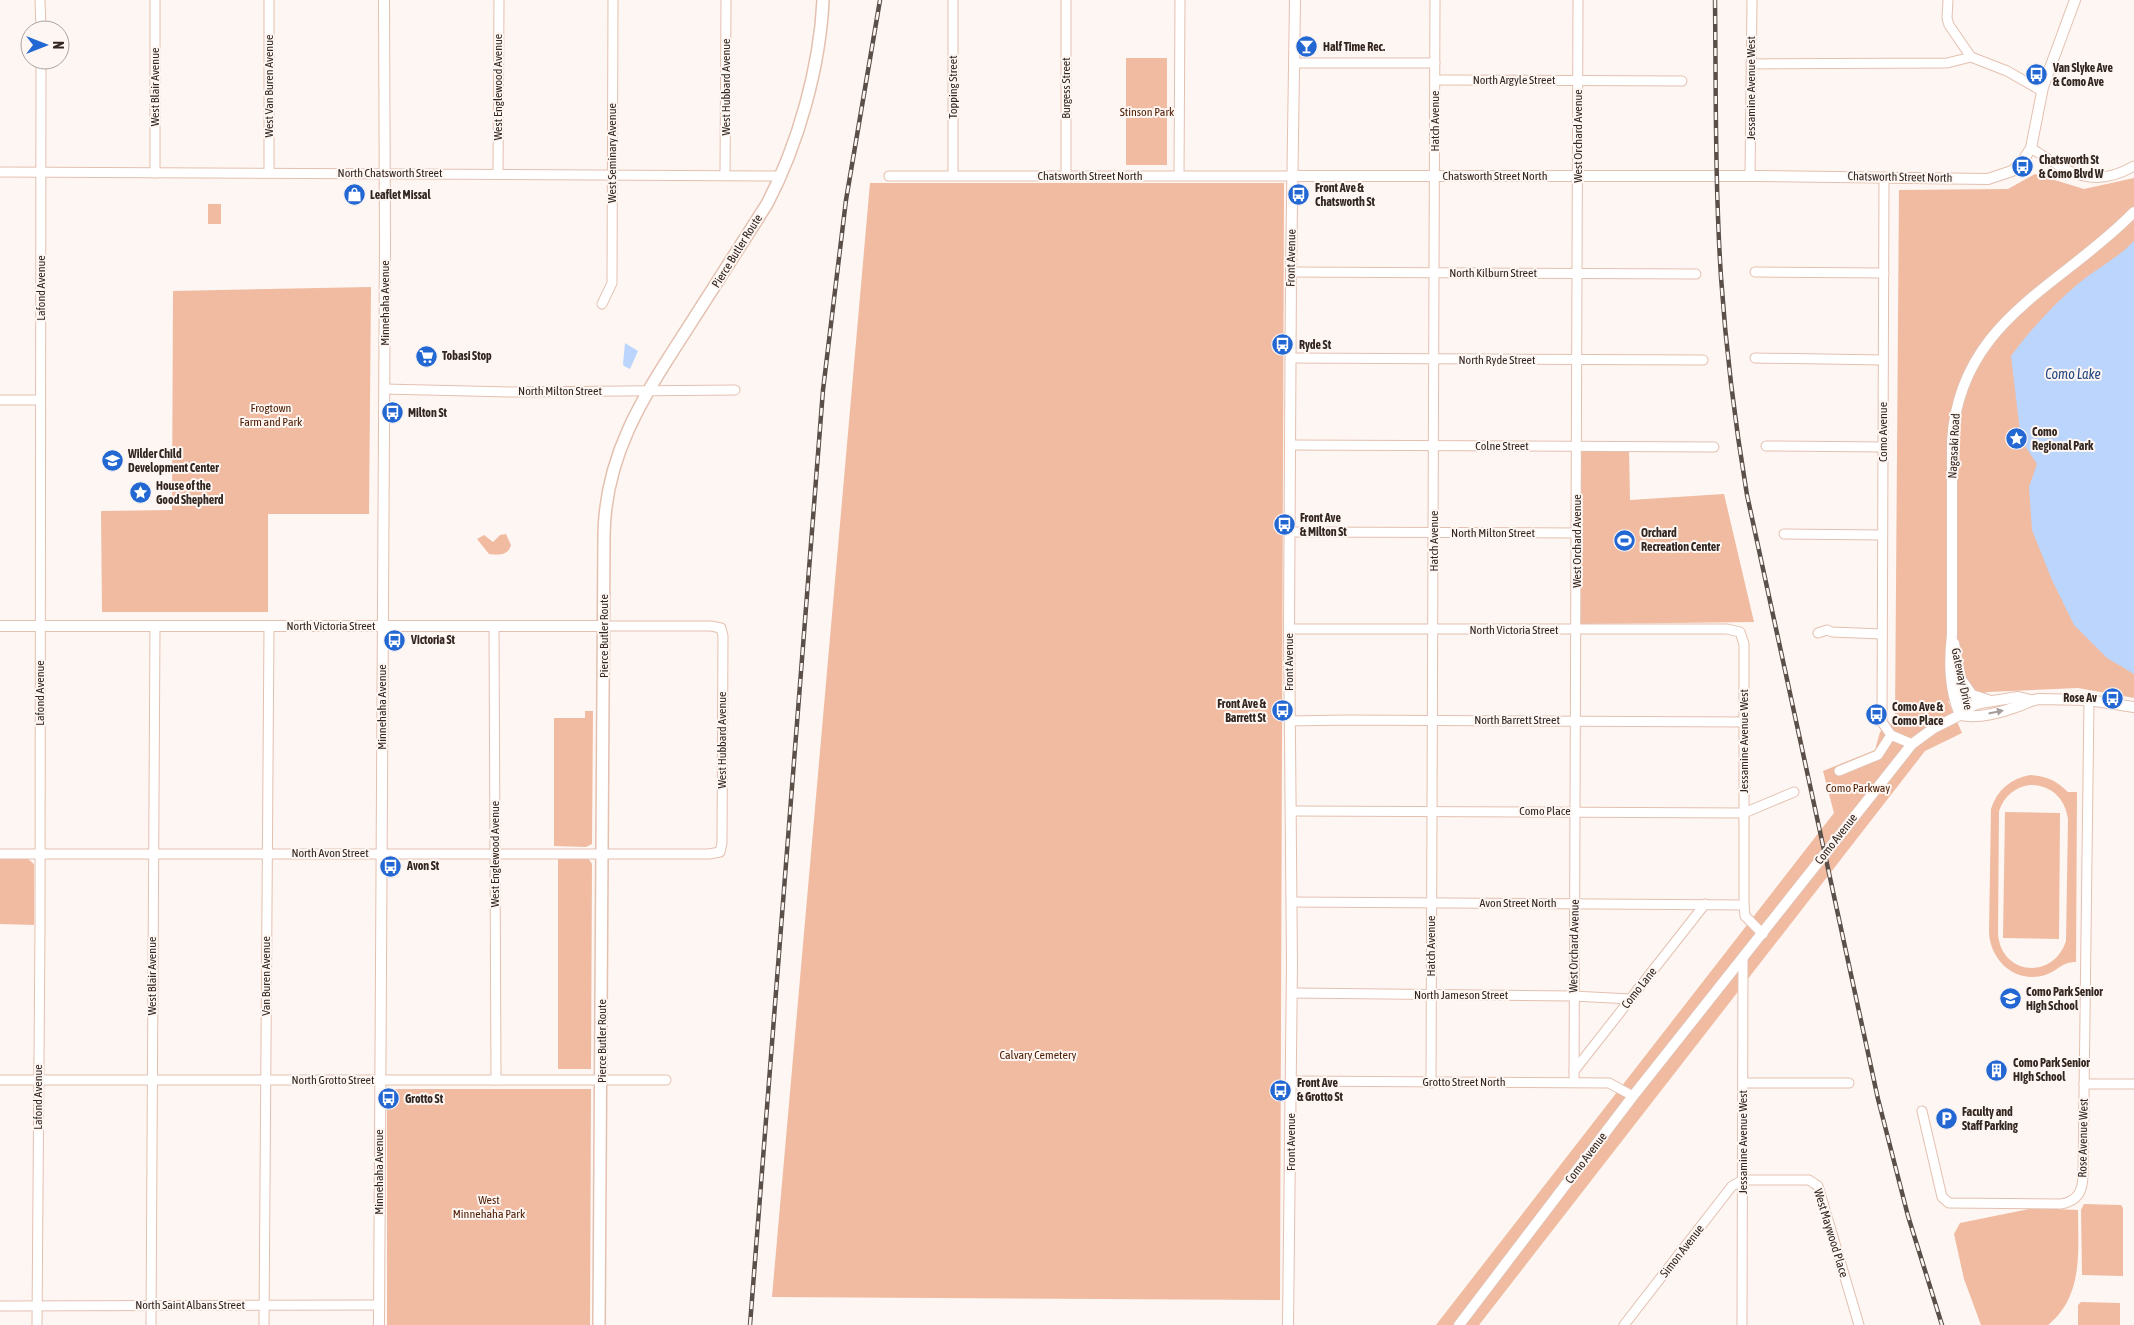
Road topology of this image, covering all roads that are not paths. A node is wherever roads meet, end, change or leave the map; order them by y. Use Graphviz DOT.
graph roads {
  1 [pos="40,0"];
  2 [pos="155,0"];
  3 [pos="269,0"];
  4 [pos="384,0"];
  5 [pos="498,0"];
  6 [pos="613,0"];
  7 [pos="726,0"];
  8 [pos="823,0"];
  9 [pos="953,0"];
  10 [pos="1066,0"];
  11 [pos="1180,0"];
  12 [pos="1295,0"];
  13 [pos="1436,0"];
  14 [pos="1578,0"];
  15 [pos="1752,0"];
  16 [pos="1948,0"];
  17 [pos="2075,0"];
  18 [pos="41,20"];
  19 [pos="1971,57"];
  20 [pos="1295,63"];
  21 [pos="1435,63"];
  22 [pos="1751,64"];
  23 [pos="41,70"];
  24 [pos="1435,80"];
  25 [pos="1578,81"];
  26 [pos="1682,81"];
  27 [pos="2042,91"];
  28 [pos="2031,148"];
  29 [pos="2134,166"];
  30 [pos="0,172"];
  31 [pos="41,173"];
  32 [pos="155,173"];
  33 [pos="269,173"];
  34 [pos="385,173"];
  35 [pos="498,174"];
  36 [pos="725,174"];
  37 [pos="612,175"];
  38 [pos="952,175"];
  39 [pos="1066,175"];
  40 [pos="1179,175"];
  41 [pos="781,176"];
  42 [pos="888,176"];
  43 [pos="1294,176"];
  44 [pos="1435,176"];
  45 [pos="1578,176"];
  46 [pos="1750,176"];
  47 [pos="1884,177"];
  48 [pos="2134,212"];
  49 [pos="1291,272"];
  50 [pos="1435,272"];
  51 [pos="1577,272"];
  52 [pos="1755,272"];
  53 [pos="1884,273"];
  54 [pos="1696,274"];
  55 [pos="602,304"];
  56 [pos="1291,358"];
  57 [pos="1754,358"];
  58 [pos="1435,360"];
  59 [pos="1577,360"];
  60 [pos="1703,360"];
  61 [pos="1883,360"];
  62 [pos="384,389"];
  63 [pos="735,390"];
  64 [pos="648,391"];
  65 [pos="0,400"];
  66 [pos="40,400"];
  67 [pos="1290,445"];
  68 [pos="1434,446"];
  69 [pos="1577,446"];
  70 [pos="1766,446"];
  71 [pos="1714,447"];
  72 [pos="1883,447"];
  73 [pos="1290,532"];
  74 [pos="1577,533"];
  75 [pos="1434,534"];
  76 [pos="1784,534"];
  77 [pos="1882,535"];
  78 [pos="0,626"];
  79 [pos="40,626"];
  80 [pos="155,626"];
  81 [pos="382,626"];
  82 [pos="603,626"];
  83 [pos="269,627"];
  84 [pos="494,627"];
  85 [pos="721,628"];
  86 [pos="1289,629"];
  87 [pos="1434,630"];
  88 [pos="1576,630"];
  89 [pos="1740,632"];
  90 [pos="1818,633"];
  91 [pos="1882,634"];
  92 [pos="1952,634"];
  93 [pos="1960,676"];
  94 [pos="2032,700"];
  95 [pos="2089,700"];
  96 [pos="1992,701"];
  97 [pos="2134,706"];
  98 [pos="1965,714"];
  99 [pos="1434,720"];
  100 [pos="1576,720"];
  101 [pos="1290,721"];
  102 [pos="1744,722"];
  103 [pos="1891,735"];
  104 [pos="1912,744"];
  105 [pos="1839,771"];
  106 [pos="1794,792"];
  107 [pos="1292,811"];
  108 [pos="1575,811"];
  109 [pos="1433,812"];
  110 [pos="1744,813"];
  111 [pos="153,852"];
  112 [pos="720,852"];
  113 [pos="39,853"];
  114 [pos="267,853"];
  115 [pos="381,853"];
  116 [pos="495,853"];
  117 [pos="0,854"];
  118 [pos="603,854"];
  119 [pos="1292,902"];
  120 [pos="1432,903"];
  121 [pos="1574,904"];
  122 [pos="1705,904"];
  123 [pos="1744,905"];
  124 [pos="1763,934"];
  125 [pos="1743,959"];
  126 [pos="1292,993"];
  127 [pos="1431,995"];
  128 [pos="1573,996"];
  129 [pos="1630,999"];
  130 [pos="1574,1071"];
  131 [pos="38,1079"];
  132 [pos="266,1079"];
  133 [pos="0,1080"];
  134 [pos="151,1080"];
  135 [pos="380,1080"];
  136 [pos="496,1080"];
  137 [pos="602,1080"];
  138 [pos="666,1080"];
  139 [pos="1291,1081"];
  140 [pos="1574,1082"];
  141 [pos="1431,1083"];
  142 [pos="1743,1083"];
  143 [pos="1849,1083"];
  144 [pos="2084,1084"];
  145 [pos="2134,1084"];
  146 [pos="1633,1096"];
  147 [pos="1922,1111"];
  148 [pos="1742,1180"];
  149 [pos="151,1305"];
  150 [pos="264,1305"];
  151 [pos="379,1305"];
  152 [pos="0,1306"];
  153 [pos="37,1306"];
  154 [pos="37,1325"];
  155 [pos="151,1325"];
  156 [pos="264,1325"];
  157 [pos="379,1325"];
  158 [pos="599,1325"];
  159 [pos="1288,1325"];
  160 [pos="1458,1325"];
  161 [pos="1624,1325"];
  162 [pos="1742,1325"];
  163 [pos="1859,1325"];
  1 -- 18 [label="street"];
  2 -- 32 [label="street, West Blair Avenue"];
  3 -- 33 [label="street, West Van Buren Avenue"];
  4 -- 34 [label="street, Minnehaha Avenue"];
  5 -- 35 [label="street, West Englewood Avenue"];
  6 -- 37 [label="street, West Seminary Avenue"];
  7 -- 36 [label="street, West Hubbard Avenue"];
  8 -- 41 [label="main road, Pierce Butler Route"];
  9 -- 38 [label="street, Topping Street"];
  10 -- 39 [label="street, Burgess Street"];
  11 -- 40 [label="street"];
  12 -- 20 [label="street, Front Avenue"];
  13 -- 21 [label="street, Hatch Avenue"];
  14 -- 25 [label="street, West Orchard Avenue"];
  15 -- 22 [label="street, Jessamine Avenue West"];
  16 -- 19 [label="street"];
  17 -- 27 [label="street, Chatsworth Street North"];
  19 -- 22 [label="street"];
  19 -- 27 [label="street"];
  20 -- 21 [label="street"];
  20 -- 43 [label="street, Front Avenue"];
  21 -- 24 [label="street, Hatch Avenue"];
  22 -- 46 [label="street, Jessamine Avenue West"];
  23 -- 31 [label="street, Lafond Avenue"];
  24 -- 25 [label="street, North Argyle Street"];
  24 -- 44 [label="street, Hatch Avenue"];
  25 -- 26 [label="street, North Argyle Street"];
  25 -- 45 [label="street, West Orchard Avenue"];
  27 -- 28 [label="street, Chatsworth Street North"];
  28 -- 29 [label="street"];
  28 -- 47 [label="street, Chatsworth Street North"];
  30 -- 31 [label="street, North Chatsworth Street"];
  31 -- 32 [label="street, North Chatsworth Street"];
  31 -- 66 [label="street, Lafond Avenue"];
  32 -- 33 [label="street, North Chatsworth Street"];
  33 -- 34 [label="street, North Chatsworth Street"];
  34 -- 35 [label="street, North Chatsworth Street"];
  34 -- 62 [label="street, Minnehaha Avenue"];
  35 -- 37 [label="street, North Chatsworth Street"];
  36 -- 37 [label="street, North Chatsworth Street"];
  36 -- 41 [label="street, North Chatsworth Street"];
  37 -- 55 [label="street, West Seminary Avenue"];
  38 -- 39 [label="street, Chatsworth Street North"];
  38 -- 42 [label="street, Chatsworth Street North"];
  39 -- 40 [label="street, Chatsworth Street North"];
  40 -- 43 [label="street, Chatsworth Street North"];
  41 -- 64 [label="main road, Pierce Butler Route"];
  43 -- 44 [label="street, Chatsworth Street North"];
  43 -- 49 [label="street, Front Avenue"];
  44 -- 45 [label="street, Chatsworth Street North"];
  44 -- 50 [label="street, Hatch Avenue"];
  45 -- 46 [label="street, Chatsworth Street North"];
  45 -- 51 [label="street, West Orchard Avenue"];
  46 -- 47 [label="street, Chatsworth Street North"];
  47 -- 53 [label="street, Como Avenue"];
  48 -- 92 [label="street, Nagasaki Road"];
  49 -- 50 [label="street, North Kilburn Street"];
  49 -- 56 [label="street, Front Avenue"];
  50 -- 51 [label="street, North Kilburn Street"];
  50 -- 58 [label="street, Hatch Avenue"];
  51 -- 54 [label="street, North Kilburn Street"];
  51 -- 59 [label="street, West Orchard Avenue"];
  52 -- 53 [label="street"];
  53 -- 61 [label="street, Como Avenue"];
  56 -- 58 [label="street, North Ryde Street"];
  56 -- 67 [label="street, Front Avenue"];
  57 -- 61 [label="street"];
  58 -- 59 [label="street, North Ryde Street"];
  58 -- 68 [label="street, Hatch Avenue"];
  59 -- 60 [label="street, North Ryde Street"];
  59 -- 69 [label="street, West Orchard Avenue"];
  61 -- 72 [label="street, Como Avenue"];
  62 -- 64 [label="street, North Milton Street"];
  62 -- 81 [label="street, Minnehaha Avenue"];
  63 -- 64 [label="street, North Milton Street"];
  64 -- 82 [label="main road, Pierce Butler Route"];
  65 -- 66 [label="street"];
  66 -- 79 [label="street, Lafond Avenue"];
  67 -- 68 [label="street, Colne Street"];
  67 -- 73 [label="street, Front Avenue"];
  68 -- 69 [label="street, Colne Street"];
  68 -- 75 [label="street, Hatch Avenue"];
  69 -- 71 [label="street, Colne Street"];
  69 -- 74 [label="street, West Orchard Avenue"];
  70 -- 72 [label="street"];
  72 -- 77 [label="street, Como Avenue"];
  73 -- 75 [label="street, North Milton Street"];
  73 -- 86 [label="street, Front Avenue"];
  74 -- 75 [label="street, North Milton Street"];
  74 -- 88 [label="street, West Orchard Avenue"];
  75 -- 87 [label="street, Hatch Avenue"];
  76 -- 77 [label="street"];
  77 -- 91 [label="street, Como Avenue"];
  78 -- 79 [label="street, North Victoria Street"];
  79 -- 80 [label="street, North Victoria Street"];
  79 -- 113 [label="street, Lafond Avenue"];
  80 -- 83 [label="street, North Victoria Street"];
  80 -- 111 [label="street, West Blair Avenue"];
  81 -- 83 [label="street, North Victoria Street"];
  81 -- 84 [label="street, North Victoria Street"];
  81 -- 115 [label="street, Minnehaha Avenue"];
  82 -- 84 [label="street, North Victoria Street"];
  82 -- 85 [label="street, North Victoria Street"];
  82 -- 118 [label="main road, Pierce Butler Route"];
  83 -- 114 [label="street, Van Buren Avenue"];
  84 -- 116 [label="street, West Englewood Avenue"];
  85 -- 112 [label="street, West Hubbard Avenue"];
  86 -- 87 [label="street, North Victoria Street"];
  86 -- 101 [label="street, Front Avenue"];
  87 -- 88 [label="street, North Victoria Street"];
  87 -- 99 [label="street, Hatch Avenue"];
  88 -- 89 [label="street, North Victoria Street"];
  88 -- 100 [label="street, West Orchard Avenue"];
  89 -- 102 [label="street, Jessamine Avenue West"];
  90 -- 91 [label="street"];
  91 -- 103 [label="street, Como Avenue"];
  92 -- 93 [label="street, Gateway Drive"];
  92 -- 98 [label="street, Gateway Drive"];
  93 -- 96 [label="street"];
  93 -- 98 [label="street, Gateway Drive"];
  94 -- 95 [label="street"];
  94 -- 96 [label="street"];
  98 -- 94 [label="street, one-way"];
  95 -- 97 [label="street"];
  95 -- 144 [label="street, Rose Avenue West"];
  96 -- 98 [label="street"];
  98 -- 104 [label="street, Como Avenue"];
  99 -- 100 [label="street, North Barrett Street"];
  99 -- 101 [label="street, North Barrett Street"];
  99 -- 109 [label="street, Hatch Avenue"];
  100 -- 102 [label="street, North Barrett Street"];
  100 -- 108 [label="street, West Orchard Avenue"];
  101 -- 107 [label="street, Front Avenue"];
  102 -- 110 [label="street, Jessamine Avenue West"];
  103 -- 104 [label="street"];
  103 -- 105 [label="street"];
  104 -- 124 [label="street, Como Avenue"];
  106 -- 110 [label="street, Como Place"];
  107 -- 109 [label="street, Como Place"];
  107 -- 119 [label="street, Front Avenue"];
  108 -- 109 [label="street, Como Place"];
  108 -- 110 [label="street, Como Place"];
  108 -- 121 [label="street, West Orchard Avenue"];
  109 -- 120 [label="street, Hatch Avenue"];
  110 -- 123 [label="street, Jessamine Avenue West"];
  111 -- 113 [label="street, North Avon Street"];
  111 -- 114 [label="street, North Avon Street"];
  111 -- 134 [label="street, West Blair Avenue"];
  112 -- 118 [label="street, North Avon Street"];
  113 -- 117 [label="street, North Avon Street"];
  113 -- 131 [label="street, Lafond Avenue"];
  114 -- 115 [label="street, North Avon Street"];
  114 -- 132 [label="street, Van Buren Avenue"];
  115 -- 116 [label="street, North Avon Street"];
  115 -- 135 [label="street, Minnehaha Avenue"];
  116 -- 118 [label="street, North Avon Street"];
  116 -- 136 [label="street, West Englewood Avenue"];
  118 -- 137 [label="main road, Pierce Butler Route"];
  119 -- 120 [label="street, Avon Street North"];
  119 -- 126 [label="street, Front Avenue"];
  120 -- 121 [label="street, Avon Street North"];
  120 -- 127 [label="street, Hatch Avenue"];
  121 -- 122 [label="street, Avon Street North"];
  121 -- 128 [label="street, West Orchard Avenue"];
  122 -- 123 [label="street, Avon Street North"];
  122 -- 129 [label="street, Como Lane"];
  123 -- 124 [label="street, Jessamine Avenue West"];
  124 -- 125 [label="street, Como Avenue"];
  125 -- 142 [label="street, Jessamine Avenue West"];
  125 -- 146 [label="street, Como Avenue"];
  126 -- 127 [label="street, North Jameson Street"];
  126 -- 139 [label="street, Front Avenue"];
  127 -- 128 [label="street, North Jameson Street"];
  127 -- 141 [label="street, Hatch Avenue"];
  128 -- 129 [label="street, North Jameson Street"];
  128 -- 130 [label="street, West Orchard Avenue"];
  129 -- 130 [label="street, Como Lane"];
  130 -- 140 [label="street, West Orchard Avenue"];
  131 -- 133 [label="street, North Grotto Street"];
  131 -- 134 [label="street, North Grotto Street"];
  131 -- 153 [label="street, Lafond Avenue"];
  132 -- 134 [label="street, North Grotto Street"];
  132 -- 135 [label="street, North Grotto Street"];
  132 -- 150 [label="street, Van Buren Avenue"];
  134 -- 149 [label="street, West Blair Avenue"];
  135 -- 136 [label="street, North Grotto Street"];
  135 -- 151 [label="street, Minnehaha Avenue"];
  136 -- 137 [label="street, North Grotto Street"];
  137 -- 138 [label="street, North Grotto Street"];
  137 -- 158 [label="main road, Pierce Butler Route"];
  139 -- 141 [label="street, Grotto Street North"];
  139 -- 159 [label="street, Front Avenue"];
  140 -- 141 [label="street, Grotto Street North"];
  140 -- 146 [label="street, Grotto Street North"];
  142 -- 143 [label="street"];
  142 -- 148 [label="street, Jessamine Avenue West"];
  144 -- 145 [label="street"];
  144 -- 147 [label="street, Rose Avenue West"];
  146 -- 160 [label="street, Como Avenue"];
  148 -- 161 [label="street, Simon Avenue"];
  148 -- 162 [label="street, Jessamine Avenue West"];
  148 -- 163 [label="street, West Maywood Place"];
  149 -- 150 [label="street, North Saint Albans Street"];
  149 -- 153 [label="street, North Saint Albans Street"];
  149 -- 155 [label="street, West Blair Avenue"];
  150 -- 151 [label="street, North Saint Albans Street"];
  150 -- 156 [label="street, Van Buren Avenue"];
  151 -- 157 [label="street, Minnehaha Avenue"];
  152 -- 153 [label="street, North Saint Albans Street"];
  153 -- 154 [label="street, Lafond Avenue"];
}
